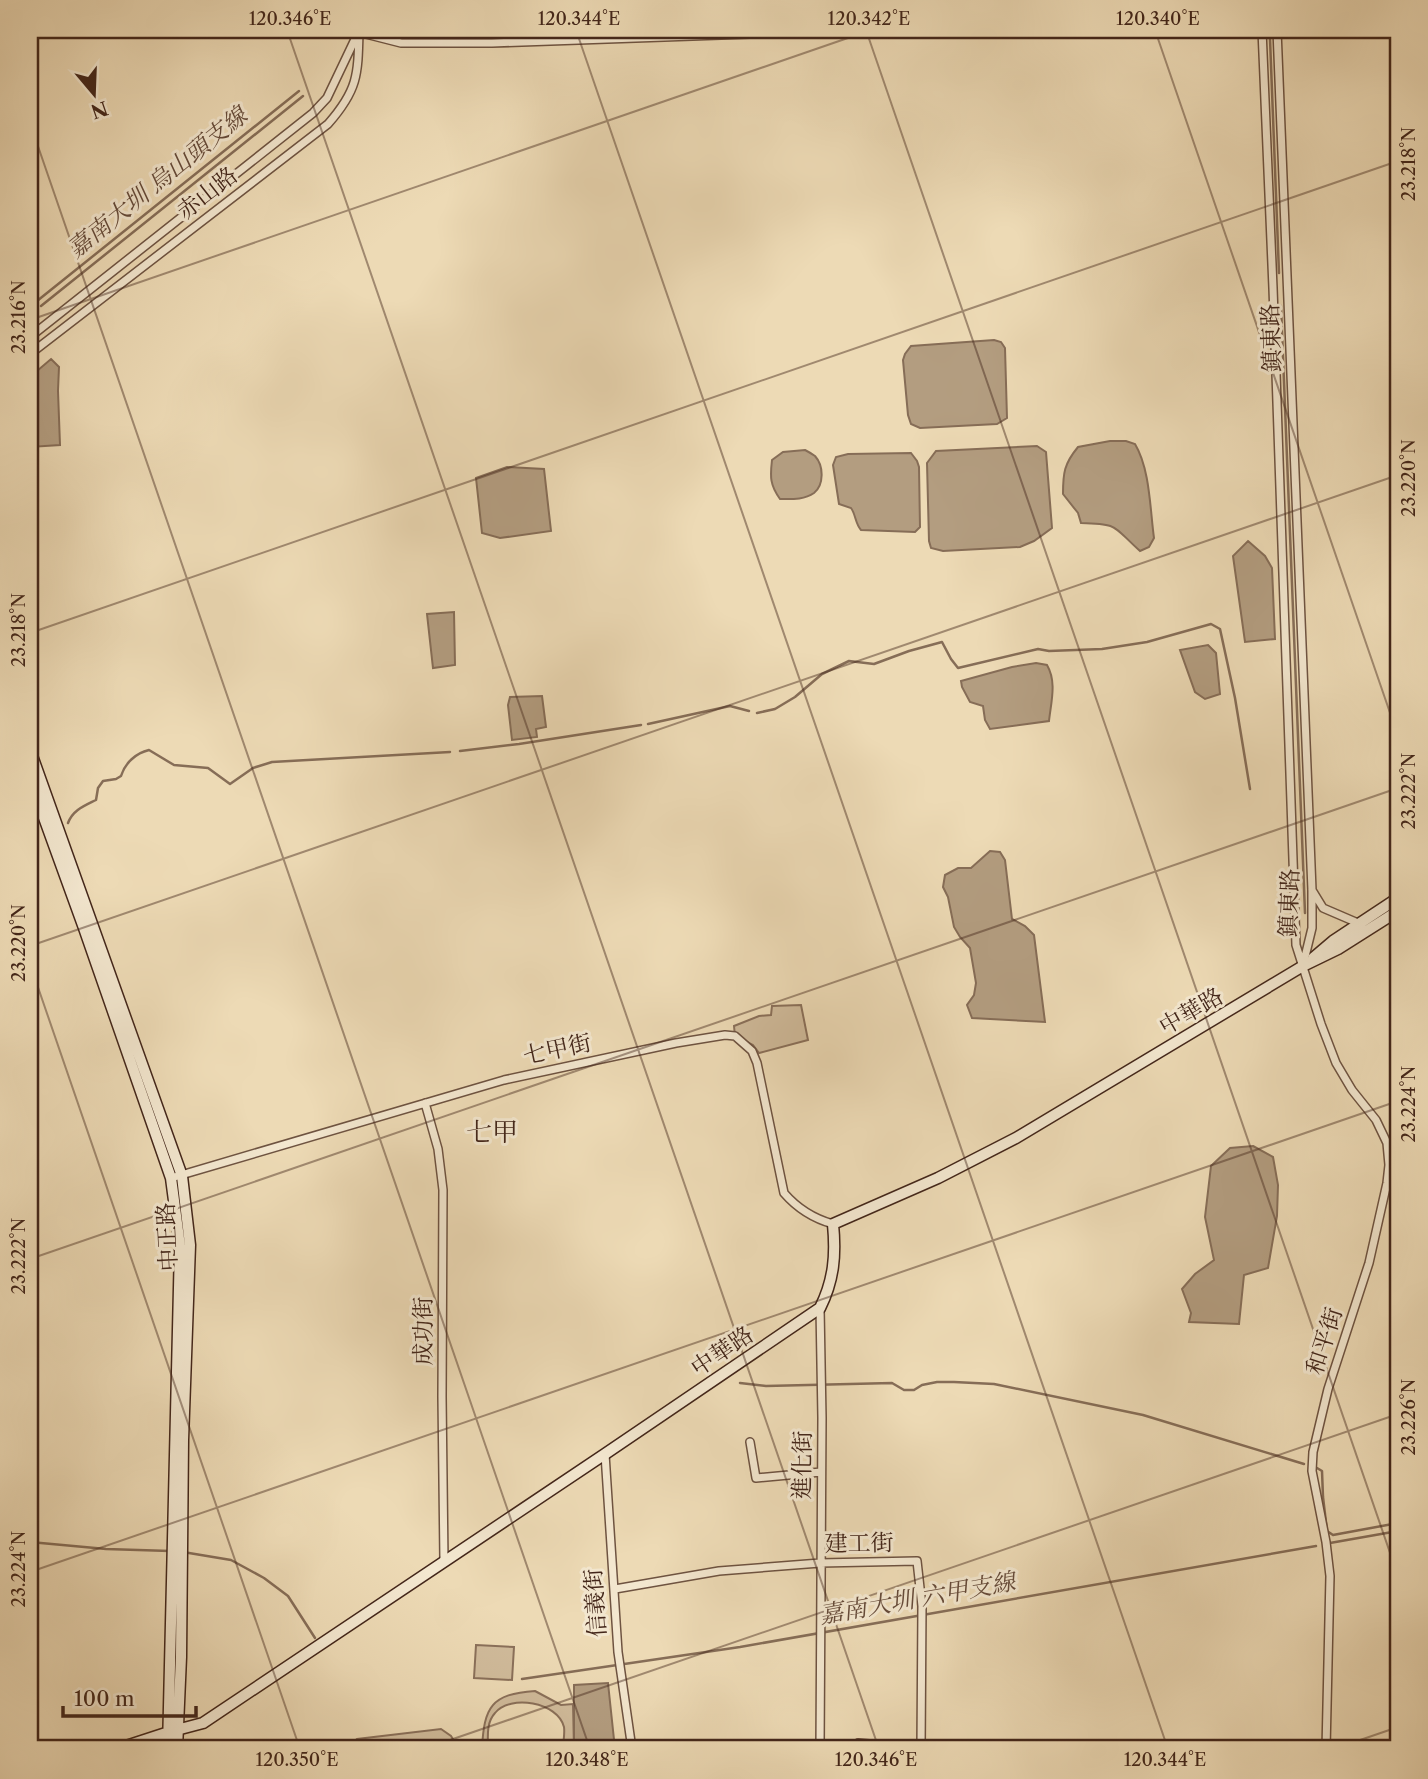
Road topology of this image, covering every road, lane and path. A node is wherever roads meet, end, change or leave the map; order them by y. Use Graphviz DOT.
graph roads {
  1 [pos="359,30"];
  2 [pos="865,30"];
  3 [pos="1262,30"];
  4 [pos="1277,30"];
  5 [pos="30,337"];
  6 [pos="30,354"];
  7 [pos="30,750"];
  8 [pos="30,779"];
  9 [pos="1311,890"];
  10 [pos="1398,898"];
  11 [pos="1398,911"];
  12 [pos="1358,923"];
  13 [pos="1303,966"];
  14 [pos="425,1103"];
  15 [pos="182,1176"];
  16 [pos="171,1178"];
  17 [pos="833,1224"];
  18 [pos="820,1308"];
  19 [pos="750,1442"];
  20 [pos="604,1454"];
  21 [pos="821,1472"];
  22 [pos="444,1561"];
  23 [pos="820,1563"];
  24 [pos="615,1589"];
  25 [pos="173,1730"];
  26 [pos="858,1743"];
  27 [pos="117,1749"];
  28 [pos="168,1749"];
  29 [pos="177,1749"];
  30 [pos="632,1749"];
  31 [pos="820,1749"];
  32 [pos="893,1749"];
  33 [pos="921,1749"];
  34 [pos="1326,1749"];
  1 -- 2 [label="street"];
  1 -- 5 [label="street, 赤山路"];
  1 -- 6 [label="street, 赤山路"];
  3 -- 13 [label="street, 鎮東路"];
  4 -- 9 [label="street, 鎮東路"];
  7 -- 15 [label="main road, 中正路"];
  8 -- 16 [label="main road, 中正路"];
  9 -- 12 [label="street"];
  9 -- 13 [label="street, 鎮東路"];
  10 -- 12 [label="main road, 中華路"];
  11 -- 13 [label="main road, 中華路"];
  12 -- 13 [label="main road, 中華路"];
  13 -- 17 [label="main road, 中華路"];
  13 -- 34 [label="street, 和平街"];
  14 -- 15 [label="street, 七甲街"];
  14 -- 17 [label="street, 七甲街"];
  14 -- 22 [label="street, 成功街"];
  15 -- 16 [label="street, 七甲街"];
  15 -- 25 [label="main road, 中正路"];
  16 -- 25 [label="main road, 中正路"];
  17 -- 18 [label="main road"];
  18 -- 20 [label="main road, 中華路"];
  18 -- 21 [label="street, 進化街"];
  19 -- 21 [label="street"];
  20 -- 22 [label="main road, 中華路"];
  20 -- 24 [label="street, 信義街"];
  21 -- 23 [label="street, 進化街"];
  22 -- 25 [label="main road, 中華路"];
  23 -- 24 [label="street, 建工街"];
  23 -- 31 [label="street, 進化街"];
  23 -- 33 [label="street, 建工街"];
  24 -- 30 [label="street, 信義街"];
  25 -- 27 [label="main road, 中華路"];
  25 -- 28 [label="main road, 中正路"];
  25 -- 29 [label="main road, 中正路"];
  26 -- 32 [label="street"];
}
